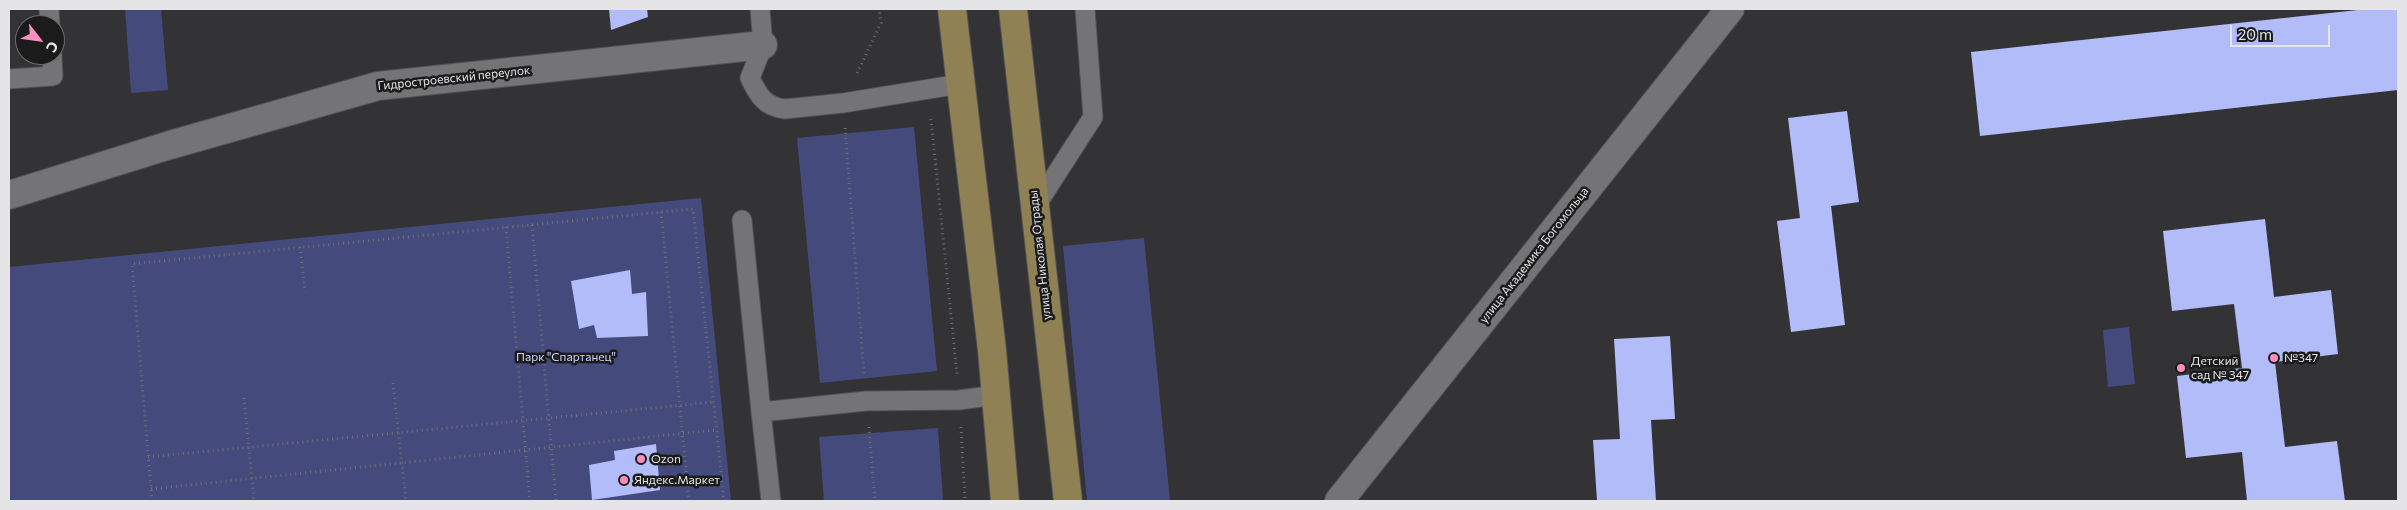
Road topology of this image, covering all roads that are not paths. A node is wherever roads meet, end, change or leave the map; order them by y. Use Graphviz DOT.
graph roads {
  1 [pos="760,9"];
  2 [pos="952,9"];
  3 [pos="1013,9"];
  4 [pos="1085,9"];
  5 [pos="1730,9"];
  6 [pos="763,45"];
  7 [pos="52,65"];
  8 [pos="9,79"];
  9 [pos="960,84"];
  10 [pos="9,195"];
  11 [pos="1035,207"];
  12 [pos="742,220"];
  13 [pos="996,395"];
  14 [pos="761,412"];
  15 [pos="771,501"];
  16 [pos="1005,501"];
  17 [pos="1068,501"];
  18 [pos="1339,501"];
  1 -- 6 [label="lane"];
  2 -- 9 [label="main road"];
  3 -- 11 [label="main road, улица Николая Отрады"];
  4 -- 11 [label="lane"];
  5 -- 18 [label="street, улица Академика Богомольца"];
  6 -- 9 [label="lane"];
  6 -- 10 [label="street, Гидростроевский переулок"];
  7 -- 8 [label="lane"];
  9 -- 13 [label="main road"];
  11 -- 17 [label="main road, улица Николая Отрады"];
  12 -- 14 [label="lane"];
  13 -- 14 [label="lane"];
  13 -- 16 [label="main road"];
  14 -- 15 [label="lane"];
}
